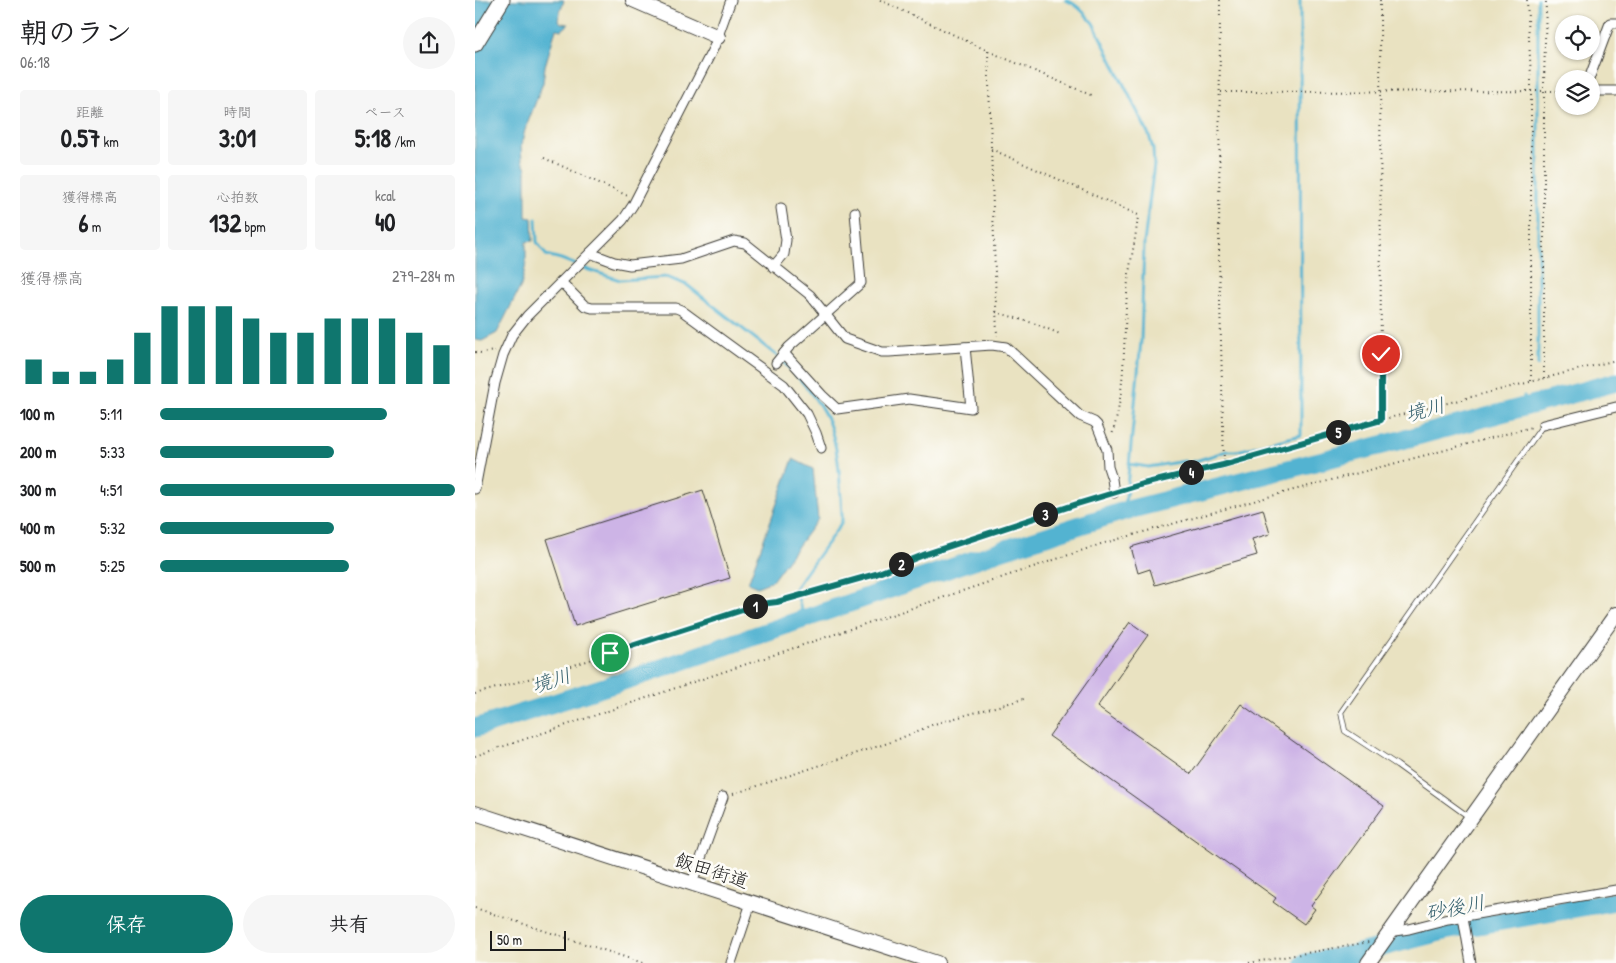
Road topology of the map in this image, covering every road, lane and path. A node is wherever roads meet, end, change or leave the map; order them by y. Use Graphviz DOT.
graph roads {
  1 [pos="501,0"];
  2 [pos="633,0"];
  3 [pos="731,0"];
  4 [pos="880,0"];
  5 [pos="1220,0"];
  6 [pos="1381,0"];
  7 [pos="1527,0"];
  8 [pos="1546,0"];
  9 [pos="1616,23"];
  10 [pos="718,37"];
  11 [pos="475,44"];
  12 [pos="988,51"];
  13 [pos="1592,70"];
  14 [pos="1381,91"];
  15 [pos="1530,91"];
  16 [pos="1555,91"];
  17 [pos="1600,91"];
  18 [pos="1221,92"];
  19 [pos="1544,92"];
  20 [pos="1616,92"];
  21 [pos="1093,96"];
  22 [pos="991,149"];
  23 [pos="544,158"];
  24 [pos="636,200"];
  25 [pos="781,208"];
  26 [pos="855,212"];
  27 [pos="590,253"];
  28 [pos="773,267"];
  29 [pos="561,282"];
  30 [pos="996,312"];
  31 [pos="826,315"];
  32 [pos="1060,334"];
  33 [pos="997,345"];
  34 [pos="965,347"];
  35 [pos="505,350"];
  36 [pos="475,352"];
  37 [pos="784,352"];
  38 [pos="1616,360"];
  39 [pos="776,362"];
  40 [pos="1544,378"];
  41 [pos="1531,382"];
  42 [pos="1616,407"];
  43 [pos="1381,420"];
  44 [pos="1543,425"];
  45 [pos="821,448"];
  46 [pos="1107,450"];
  47 [pos="1223,465"];
  48 [pos="475,489"];
  49 [pos="1114,492"];
  50 [pos="1615,617"];
  51 [pos="475,694"];
  52 [pos="1027,698"];
  53 [pos="475,756"];
  54 [pos="723,797"];
  55 [pos="475,813"];
  56 [pos="1470,818"];
  57 [pos="692,884"];
  58 [pos="1616,890"];
  59 [pos="751,903"];
  60 [pos="475,908"];
  61 [pos="1464,920"];
  62 [pos="1382,938"];
  63 [pos="1369,962"];
  64 [pos="643,963"];
  65 [pos="731,963"];
  66 [pos="937,963"];
  67 [pos="1249,963"];
  68 [pos="1471,963"];
  1 -- 11 [label="main road"];
  2 -- 10 [label="street"];
  3 -- 10 [label="street"];
  4 -- 12 [label="path"];
  5 -- 18 [label="path"];
  6 -- 14 [label="path"];
  7 -- 15 [label="path"];
  8 -- 19 [label="path"];
  9 -- 13 [label="street"];
  10 -- 24 [label="street"];
  12 -- 21 [label="path"];
  12 -- 22 [label="path"];
  14 -- 15 [label="path"];
  14 -- 18 [label="path"];
  14 -- 43 [label="path"];
  15 -- 19 [label="path"];
  15 -- 41 [label="path"];
  16 -- 19 [label="path"];
  17 -- 20 [label="street"];
  18 -- 47 [label="path"];
  19 -- 40 [label="path"];
  22 -- 30 [label="path"];
  22 -- 46 [label="path"];
  23 -- 24 [label="path"];
  24 -- 27 [label="street"];
  25 -- 28 [label="street"];
  26 -- 31 [label="street"];
  27 -- 28 [label="street"];
  27 -- 29 [label="street"];
  28 -- 31 [label="street"];
  29 -- 35 [label="street"];
  29 -- 45 [label="street"];
  30 -- 32 [label="path"];
  30 -- 33 [label="path"];
  31 -- 34 [label="street"];
  31 -- 37 [label="street"];
  33 -- 34 [label="street"];
  33 -- 46 [label="street"];
  34 -- 37 [label="street"];
  35 -- 36 [label="path"];
  35 -- 48 [label="street"];
  37 -- 39 [label="street"];
  38 -- 40 [label="path"];
  40 -- 41 [label="path"];
  41 -- 43 [label="path"];
  42 -- 44 [label="street"];
  43 -- 47 [label="path"];
  44 -- 53 [label="path"];
  44 -- 56 [label="lane"];
  46 -- 49 [label="street"];
  47 -- 49 [label="path"];
  49 -- 51 [label="path"];
  50 -- 56 [label="street"];
  52 -- 54 [label="path"];
  54 -- 57 [label="street"];
  55 -- 57 [label="street, 飯田街道"];
  56 -- 62 [label="street"];
  57 -- 59 [label="street, 飯田街道"];
  58 -- 61 [label="street"];
  59 -- 65 [label="street"];
  59 -- 66 [label="street, 飯田街道"];
  60 -- 64 [label="path"];
  61 -- 62 [label="street"];
  61 -- 68 [label="street"];
  62 -- 63 [label="street"];
  62 -- 67 [label="path"];
}
